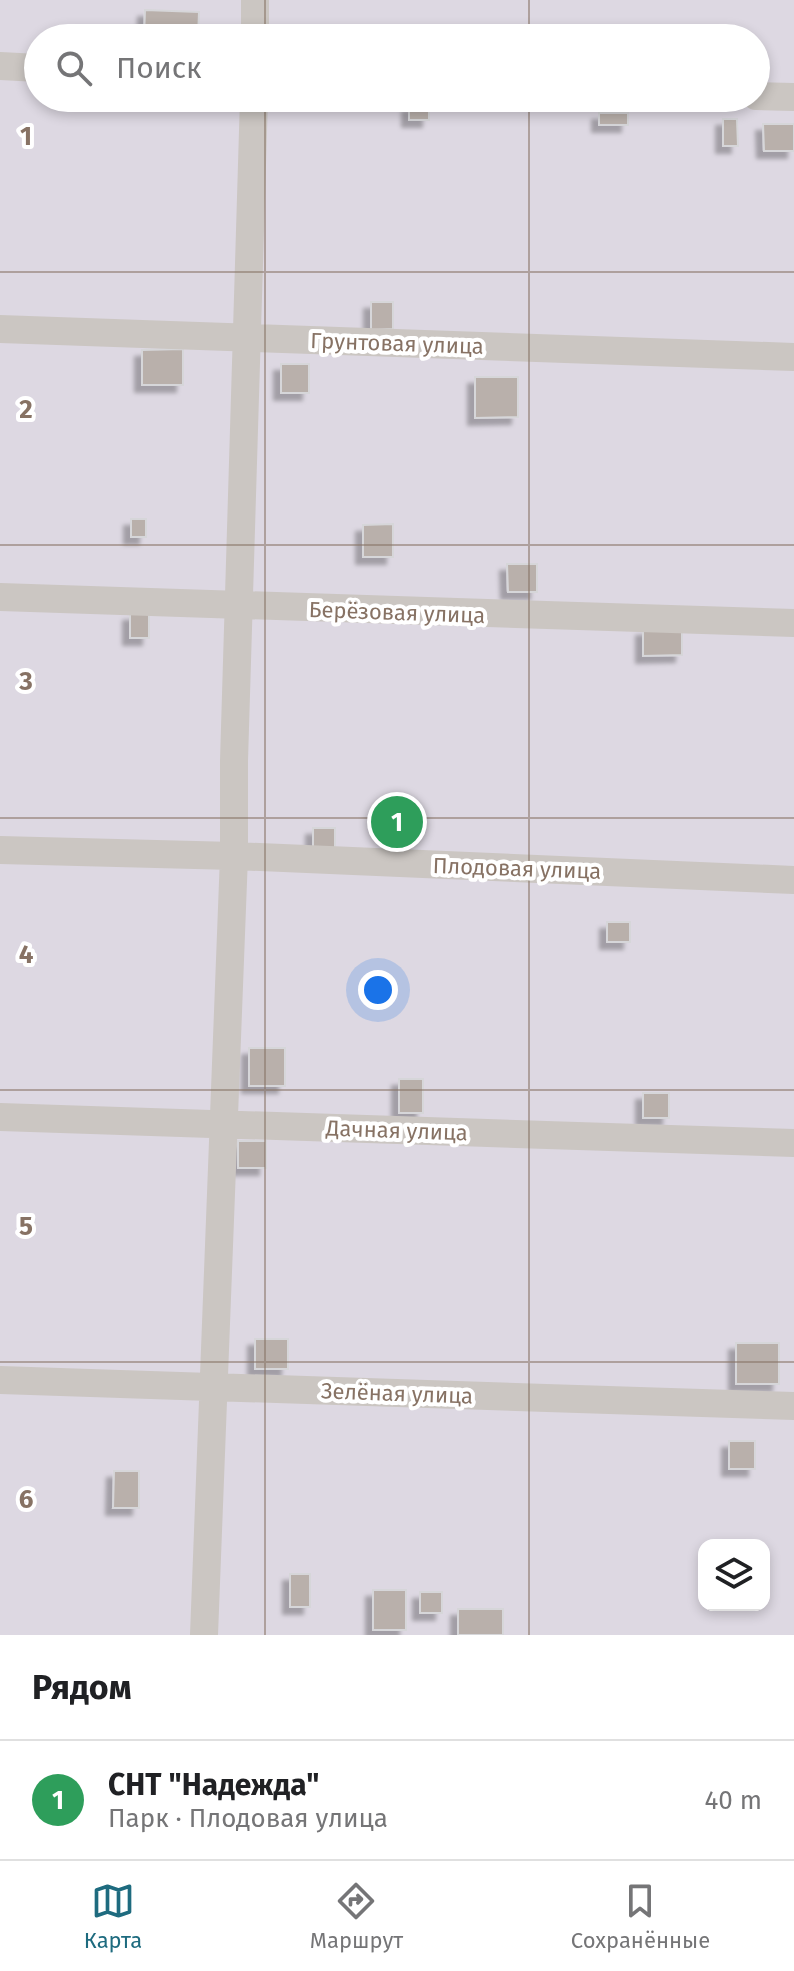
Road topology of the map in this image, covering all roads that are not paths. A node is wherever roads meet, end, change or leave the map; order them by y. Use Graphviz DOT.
graph roads {
  1 [pos="255,0"];
  2 [pos="255,24"];
  3 [pos="0,66"];
  4 [pos="24,67"];
  5 [pos="770,96"];
  6 [pos="794,97"];
  7 [pos="254,112"];
  8 [pos="0,329"];
  9 [pos="247,337"];
  10 [pos="794,357"];
  11 [pos="0,597"];
  12 [pos="240,607"];
  13 [pos="794,623"];
  14 [pos="0,850"];
  15 [pos="234,856"];
  16 [pos="794,880"];
  17 [pos="0,1117"];
  18 [pos="223,1125"];
  19 [pos="794,1143"];
  20 [pos="0,1380"];
  21 [pos="215,1387"];
  22 [pos="794,1406"];
  23 [pos="204,1635"];
  1 -- 2 [label="street"];
  3 -- 4 [label="street"];
  5 -- 6 [label="street"];
  7 -- 9 [label="street"];
  8 -- 9 [label="street, Грунтовая улица"];
  9 -- 10 [label="street, Грунтовая улица"];
  9 -- 12 [label="street"];
  11 -- 12 [label="street, Берёзовая улица"];
  12 -- 13 [label="street, Берёзовая улица"];
  12 -- 15 [label="street"];
  14 -- 15 [label="street, Плодовая улица"];
  15 -- 16 [label="street, Плодовая улица"];
  15 -- 18 [label="street"];
  17 -- 18 [label="street, Дачная улица"];
  18 -- 19 [label="street, Дачная улица"];
  18 -- 21 [label="street"];
  20 -- 21 [label="street, Зелёная улица"];
  21 -- 22 [label="street, Зелёная улица"];
  21 -- 23 [label="street"];
}
